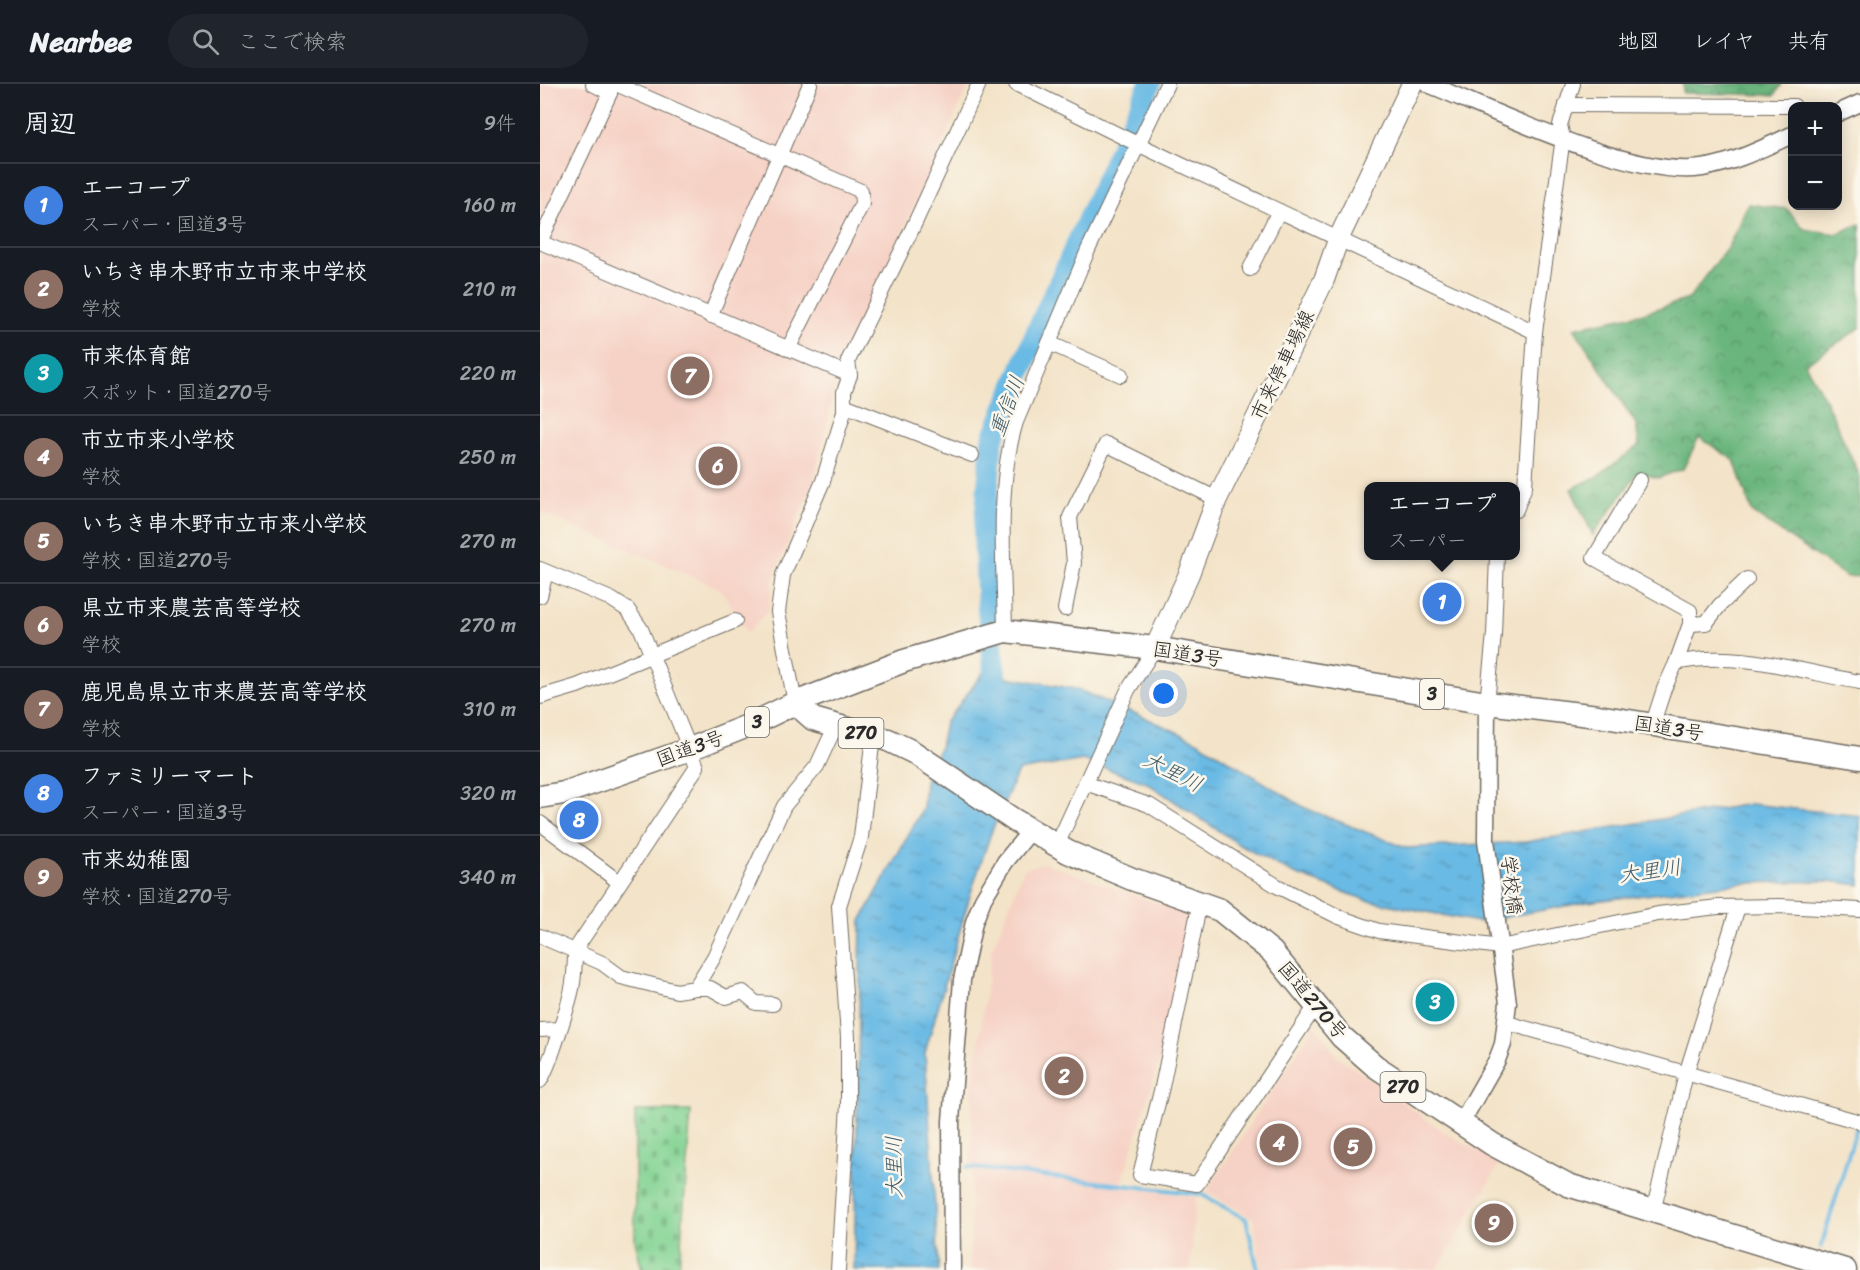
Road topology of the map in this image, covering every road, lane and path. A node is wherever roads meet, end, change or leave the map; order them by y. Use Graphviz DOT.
graph roads {
  1 [pos="593,84"];
  2 [pos="810,84"];
  3 [pos="978,84"];
  4 [pos="1016,84"];
  5 [pos="1167,84"];
  6 [pos="1412,84"];
  7 [pos="1428,84"];
  8 [pos="1573,84"];
  9 [pos="612,87"];
  10 [pos="1566,105"];
  11 [pos="1788,106"];
  12 [pos="1788,137"];
  13 [pos="1563,138"];
  14 [pos="1139,145"];
  15 [pos="778,156"];
  16 [pos="1279,211"];
  17 [pos="1338,240"];
  18 [pos="540,242"];
  19 [pos="1250,269"];
  20 [pos="710,316"];
  21 [pos="1535,332"];
  22 [pos="1049,343"];
  23 [pos="788,349"];
  24 [pos="850,375"];
  25 [pos="1121,375"];
  26 [pos="844,405"];
  27 [pos="972,455"];
  28 [pos="1640,480"];
  29 [pos="1520,498"];
  30 [pos="1217,499"];
  31 [pos="1497,560"];
  32 [pos="543,571"];
  33 [pos="1747,579"];
  34 [pos="540,596"];
  35 [pos="1065,609"];
  36 [pos="735,621"];
  37 [pos="1690,624"];
  38 [pos="1005,631"];
  39 [pos="1155,648"];
  40 [pos="652,657"];
  41 [pos="1676,663"];
  42 [pos="1860,682"];
  43 [pos="540,697"];
  44 [pos="795,703"];
  45 [pos="1486,703"];
  46 [pos="1652,726"];
  47 [pos="835,727"];
  48 [pos="873,737"];
  49 [pos="690,749"];
  50 [pos="1860,758"];
  51 [pos="1086,781"];
  52 [pos="540,797"];
  53 [pos="540,823"];
  54 [pos="1022,825"];
  55 [pos="1057,845"];
  56 [pos="619,882"];
  57 [pos="1200,902"];
  58 [pos="1738,907"];
  59 [pos="1860,910"];
  60 [pos="540,936"];
  61 [pos="1499,940"];
  62 [pos="575,950"];
  63 [pos="696,988"];
  64 [pos="772,1004"];
  65 [pos="1317,1004"];
  66 [pos="1507,1023"];
  67 [pos="560,1029"];
  68 [pos="540,1030"];
  69 [pos="1686,1074"];
  70 [pos="540,1081"];
  71 [pos="1860,1122"];
  72 [pos="1461,1123"];
  73 [pos="1653,1212"];
  74 [pos="838,1270"];
  75 [pos="952,1270"];
  76 [pos="1845,1270"];
  1 -- 9 [label="street"];
  2 -- 15 [label="street"];
  3 -- 24 [label="street"];
  4 -- 14 [label="street"];
  5 -- 14 [label="street"];
  6 -- 17 [label="main road, 市来停車場線"];
  7 -- 13 [label="street"];
  8 -- 10 [label="street"];
  9 -- 15 [label="street"];
  9 -- 18 [label="street"];
  10 -- 11 [label="street"];
  10 -- 13 [label="street"];
  12 -- 13 [label="street"];
  13 -- 21 [label="street"];
  14 -- 16 [label="street"];
  14 -- 22 [label="street"];
  15 -- 20 [label="street"];
  15 -- 23 [label="street"];
  16 -- 17 [label="street"];
  16 -- 19 [label="street"];
  17 -- 21 [label="street"];
  17 -- 30 [label="main road, 市来停車場線"];
  18 -- 20 [label="street"];
  20 -- 23 [label="street"];
  21 -- 29 [label="street"];
  22 -- 25 [label="street"];
  22 -- 38 [label="street"];
  23 -- 24 [label="street"];
  24 -- 26 [label="street"];
  26 -- 27 [label="street"];
  26 -- 44 [label="street"];
  28 -- 37 [label="street"];
  30 -- 35 [label="street"];
  30 -- 39 [label="main road, 市来停車場線"];
  31 -- 45 [label="street"];
  32 -- 34 [label="street"];
  32 -- 40 [label="street"];
  33 -- 37 [label="street"];
  36 -- 40 [label="street"];
  37 -- 41 [label="street"];
  38 -- 39 [label="highway, 国道3号 / 3"];
  38 -- 44 [label="highway, 国道3号 / 3"];
  39 -- 45 [label="highway, 国道3号 / 3"];
  39 -- 51 [label="street"];
  40 -- 43 [label="street"];
  40 -- 49 [label="street"];
  41 -- 42 [label="street"];
  41 -- 46 [label="street"];
  44 -- 47 [label="highway, 国道270号 / 270"];
  44 -- 49 [label="highway, 国道3号 / 3"];
  45 -- 46 [label="highway, 国道3号 / 3"];
  45 -- 61 [label="street, 学校橋"];
  46 -- 50 [label="highway, 国道3号 / 3"];
  47 -- 48 [label="highway, 国道270号 / 270"];
  47 -- 63 [label="street"];
  48 -- 54 [label="highway, 国道270号 / 270"];
  48 -- 74 [label="street"];
  49 -- 52 [label="highway, 国道3号 / 3"];
  49 -- 56 [label="street"];
  51 -- 55 [label="street"];
  51 -- 61 [label="street"];
  53 -- 56 [label="street"];
  54 -- 55 [label="highway, 国道270号 / 270"];
  54 -- 75 [label="street"];
  55 -- 57 [label="highway, 国道270号 / 270"];
  56 -- 62 [label="street"];
  57 -- 65 [label="highway, 国道270号 / 270"];
  57 -- 65 [label="street"];
  58 -- 59 [label="street"];
  58 -- 61 [label="street"];
  58 -- 69 [label="street"];
  60 -- 62 [label="street"];
  61 -- 66 [label="street, 学校橋"];
  62 -- 63 [label="street"];
  62 -- 67 [label="street"];
  63 -- 64 [label="street"];
  65 -- 72 [label="highway, 国道270号 / 270"];
  66 -- 69 [label="street"];
  66 -- 72 [label="street, 学校橋"];
  67 -- 68 [label="street"];
  67 -- 70 [label="street"];
  69 -- 71 [label="street"];
  69 -- 73 [label="street"];
  72 -- 73 [label="highway, 国道270号 / 270"];
  73 -- 76 [label="highway, 国道270号 / 270"];
}
